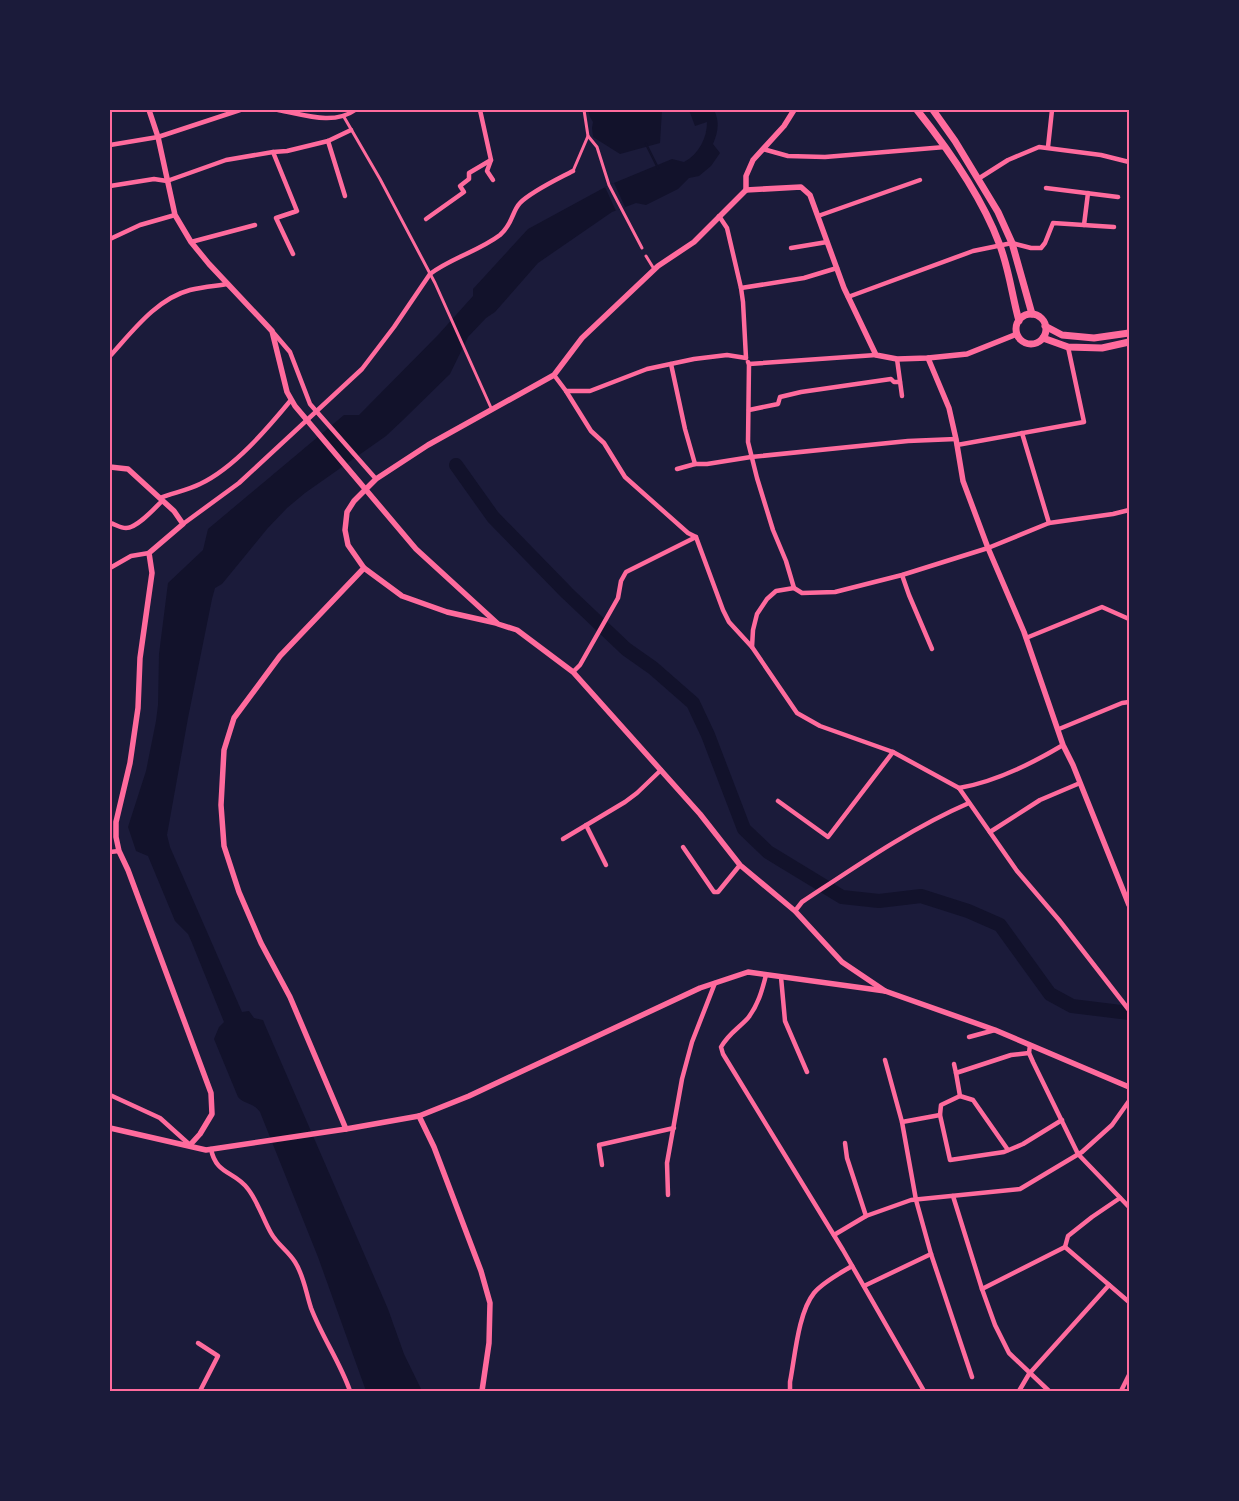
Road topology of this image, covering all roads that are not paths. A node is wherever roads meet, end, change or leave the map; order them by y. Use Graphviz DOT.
graph roads {
  1 [pos="149,110"];
  2 [pos="240,110"];
  3 [pos="278,110"];
  4 [pos="354,110"];
  5 [pos="480,110"];
  6 [pos="584,110"];
  7 [pos="794,110"];
  8 [pos="917,110"];
  9 [pos="933,110"];
  10 [pos="1052,110"];
  11 [pos="283,111"];
  12 [pos="344,117"];
  13 [pos="352,130"];
  14 [pos="588,136"];
  15 [pos="158,137"];
  16 [pos="328,141"];
  17 [pos="110,145"];
  18 [pos="944,147"];
  19 [pos="1048,147"];
  20 [pos="763,149"];
  21 [pos="272,152"];
  22 [pos="491,160"];
  23 [pos="1129,162"];
  24 [pos="573,171"];
  25 [pos="978,179"];
  26 [pos="493,180"];
  27 [pos="920,180"];
  28 [pos="167,182"];
  29 [pos="110,186"];
  30 [pos="1046,188"];
  31 [pos="746,190"];
  32 [pos="1088,193"];
  33 [pos="345,196"];
  34 [pos="1118,197"];
  35 [pos="175,215"];
  36 [pos="719,216"];
  37 [pos="818,216"];
  38 [pos="426,219"];
  39 [pos="255,225"];
  40 [pos="1084,226"];
  41 [pos="1114,227"];
  42 [pos="110,239"];
  43 [pos="191,242"];
  44 [pos="827,242"];
  45 [pos="1012,243"];
  46 [pos="1000,245"];
  47 [pos="642,248"];
  48 [pos="791,248"];
  49 [pos="294,254"];
  50 [pos="646,256"];
  51 [pos="836,268"];
  52 [pos="654,270"];
  53 [pos="430,274"];
  54 [pos="228,284"];
  55 [pos="741,288"];
  56 [pos="848,297"];
  57 [pos="1032,314"];
  58 [pos="1019,321"];
  59 [pos="1045,326"];
  60 [pos="272,330"];
  61 [pos="1129,333"];
  62 [pos="1016,334"];
  63 [pos="1043,338"];
  64 [pos="1129,342"];
  65 [pos="1068,348"];
  66 [pos="876,355"];
  67 [pos="110,356"];
  68 [pos="746,358"];
  69 [pos="928,358"];
  70 [pos="897,359"];
  71 [pos="671,364"];
  72 [pos="749,364"];
  73 [pos="554,376"];
  74 [pos="900,382"];
  75 [pos="566,391"];
  76 [pos="902,396"];
  77 [pos="291,400"];
  78 [pos="748,410"];
  79 [pos="316,411"];
  80 [pos="492,411"];
  81 [pos="1022,433"];
  82 [pos="957,442"];
  83 [pos="751,457"];
  84 [pos="695,464"];
  85 [pos="110,467"];
  86 [pos="677,469"];
  87 [pos="376,478"];
  88 [pos="161,499"];
  89 [pos="1129,510"];
  90 [pos="1049,522"];
  91 [pos="110,523"];
  92 [pos="183,524"];
  93 [pos="696,537"];
  94 [pos="988,548"];
  95 [pos="149,553"];
  96 [pos="110,568"];
  97 [pos="364,568"];
  98 [pos="902,575"];
  99 [pos="794,588"];
  100 [pos="1129,619"];
  101 [pos="498,624"];
  102 [pos="1026,638"];
  103 [pos="752,647"];
  104 [pos="932,649"];
  105 [pos="573,672"];
  106 [pos="1129,702"];
  107 [pos="1059,729"];
  108 [pos="1064,745"];
  109 [pos="894,752"];
  110 [pos="661,770"];
  111 [pos="1080,783"];
  112 [pos="959,788"];
  113 [pos="778,801"];
  114 [pos="969,803"];
  115 [pos="586,825"];
  116 [pos="990,832"];
  117 [pos="563,839"];
  118 [pos="683,847"];
  119 [pos="110,852"];
  120 [pos="119,852"];
  121 [pos="606,865"];
  122 [pos="740,865"];
  123 [pos="1129,905"];
  124 [pos="795,911"];
  125 [pos="766,975"];
  126 [pos="781,977"];
  127 [pos="716,982"];
  128 [pos="884,991"];
  129 [pos="1127,1007"];
  130 [pos="995,1030"];
  131 [pos="969,1037"];
  132 [pos="1030,1045"];
  133 [pos="1029,1053"];
  134 [pos="885,1060"];
  135 [pos="954,1064"];
  136 [pos="807,1072"];
  137 [pos="956,1074"];
  138 [pos="1129,1087"];
  139 [pos="110,1095"];
  140 [pos="960,1096"];
  141 [pos="1129,1101"];
  142 [pos="940,1115"];
  143 [pos="419,1116"];
  144 [pos="1062,1120"];
  145 [pos="902,1122"];
  146 [pos="110,1128"];
  147 [pos="674,1128"];
  148 [pos="346,1130"];
  149 [pos="845,1143"];
  150 [pos="190,1145"];
  151 [pos="211,1149"];
  152 [pos="1008,1150"];
  153 [pos="1078,1154"];
  154 [pos="602,1165"];
  155 [pos="668,1195"];
  156 [pos="952,1196"];
  157 [pos="1120,1198"];
  158 [pos="916,1200"];
  159 [pos="1129,1207"];
  160 [pos="866,1216"];
  161 [pos="834,1235"];
  162 [pos="1065,1247"];
  163 [pos="931,1254"];
  164 [pos="852,1266"];
  165 [pos="1109,1285"];
  166 [pos="864,1286"];
  167 [pos="982,1289"];
  168 [pos="1129,1302"];
  169 [pos="198,1343"];
  170 [pos="1030,1374"];
  171 [pos="1129,1375"];
  172 [pos="972,1377"];
  173 [pos="200,1391"];
  174 [pos="350,1391"];
  175 [pos="482,1391"];
  176 [pos="790,1391"];
  177 [pos="924,1391"];
  178 [pos="1019,1391"];
  179 [pos="1049,1391"];
  180 [pos="1122,1391"];
  1 -- 15 [label="street"];
  2 -- 15 [label="street"];
  3 -- 11 [label="street"];
  4 -- 12 [label="street"];
  5 -- 22 [label="street"];
  6 -- 14 [label="street"];
  7 -- 20 [label="street"];
  8 -- 18 [label="main road"];
  9 -- 25 [label="main road"];
  10 -- 19 [label="street"];
  11 -- 12 [label="street"];
  12 -- 13 [label="street"];
  13 -- 16 [label="street"];
  13 -- 53 [label="street"];
  14 -- 24 [label="street"];
  14 -- 47 [label="street"];
  15 -- 17 [label="street"];
  15 -- 28 [label="street"];
  16 -- 21 [label="street"];
  16 -- 33 [label="street"];
  18 -- 20 [label="street"];
  18 -- 46 [label="main road"];
  19 -- 23 [label="street"];
  19 -- 25 [label="street"];
  20 -- 31 [label="street"];
  21 -- 28 [label="street"];
  21 -- 49 [label="street"];
  22 -- 26 [label="street"];
  22 -- 38 [label="street"];
  24 -- 53 [label="street"];
  25 -- 45 [label="main road"];
  27 -- 37 [label="street"];
  28 -- 29 [label="street"];
  28 -- 35 [label="street"];
  30 -- 32 [label="street"];
  31 -- 36 [label="street"];
  31 -- 37 [label="street"];
  32 -- 34 [label="street"];
  32 -- 40 [label="street"];
  35 -- 42 [label="street"];
  35 -- 43 [label="street"];
  36 -- 52 [label="street"];
  36 -- 55 [label="street"];
  37 -- 44 [label="street"];
  39 -- 43 [label="street"];
  40 -- 41 [label="street"];
  40 -- 45 [label="street"];
  43 -- 54 [label="street"];
  44 -- 48 [label="street"];
  44 -- 51 [label="street"];
  45 -- 46 [label="street"];
  45 -- 57 [label="main road"];
  46 -- 56 [label="street"];
  46 -- 58 [label="main road"];
  50 -- 52 [label="street"];
  51 -- 55 [label="street"];
  51 -- 56 [label="street"];
  52 -- 73 [label="street"];
  53 -- 79 [label="street"];
  53 -- 80 [label="street"];
  54 -- 60 [label="street"];
  54 -- 67 [label="street"];
  55 -- 68 [label="street"];
  56 -- 66 [label="street"];
  57 -- 58 [label="main road"];
  57 -- 59 [label="main road"];
  58 -- 62 [label="main road"];
  59 -- 61 [label="main road"];
  59 -- 63 [label="main road"];
  60 -- 77 [label="street"];
  60 -- 79 [label="street"];
  62 -- 63 [label="main road"];
  62 -- 69 [label="street"];
  63 -- 65 [label="main road"];
  64 -- 65 [label="main road"];
  65 -- 81 [label="street"];
  66 -- 70 [label="street"];
  66 -- 72 [label="street"];
  68 -- 71 [label="street"];
  68 -- 72 [label="street"];
  69 -- 70 [label="street"];
  69 -- 82 [label="street"];
  70 -- 74 [label="street"];
  71 -- 75 [label="street"];
  71 -- 84 [label="street"];
  72 -- 78 [label="street"];
  73 -- 75 [label="street"];
  73 -- 80 [label="street"];
  74 -- 76 [label="street"];
  74 -- 78 [label="street"];
  75 -- 93 [label="street"];
  77 -- 88 [label="street"];
  77 -- 101 [label="street"];
  78 -- 83 [label="street"];
  79 -- 87 [label="street"];
  79 -- 92 [label="street"];
  80 -- 87 [label="street"];
  81 -- 82 [label="street"];
  81 -- 90 [label="street"];
  82 -- 83 [label="street"];
  82 -- 94 [label="street"];
  83 -- 84 [label="street"];
  83 -- 99 [label="street"];
  84 -- 86 [label="street"];
  85 -- 88 [label="street"];
  87 -- 97 [label="street"];
  88 -- 91 [label="street"];
  88 -- 92 [label="street"];
  89 -- 90 [label="street"];
  90 -- 94 [label="street"];
  92 -- 95 [label="street"];
  93 -- 103 [label="street"];
  93 -- 105 [label="street"];
  94 -- 98 [label="street"];
  94 -- 102 [label="street"];
  95 -- 96 [label="street"];
  95 -- 120 [label="street"];
  97 -- 101 [label="street"];
  97 -- 148 [label="street"];
  98 -- 99 [label="street"];
  98 -- 104 [label="street"];
  99 -- 103 [label="street"];
  100 -- 102 [label="street"];
  101 -- 105 [label="street"];
  102 -- 107 [label="street"];
  103 -- 109 [label="street"];
  105 -- 110 [label="street"];
  106 -- 107 [label="street"];
  107 -- 108 [label="street"];
  108 -- 111 [label="street"];
  108 -- 112 [label="street"];
  109 -- 112 [label="street"];
  109 -- 113 [label="street"];
  110 -- 115 [label="street"];
  110 -- 122 [label="street"];
  111 -- 116 [label="street"];
  111 -- 123 [label="street"];
  112 -- 114 [label="street"];
  114 -- 116 [label="street"];
  114 -- 124 [label="street"];
  115 -- 117 [label="street"];
  115 -- 121 [label="street"];
  116 -- 129 [label="street"];
  118 -- 122 [label="street"];
  119 -- 120 [label="street"];
  120 -- 150 [label="street"];
  122 -- 124 [label="street"];
  124 -- 128 [label="street"];
  125 -- 126 [label="street"];
  125 -- 127 [label="street"];
  125 -- 161 [label="street"];
  126 -- 128 [label="street"];
  126 -- 136 [label="street"];
  127 -- 143 [label="street"];
  127 -- 147 [label="street"];
  128 -- 130 [label="street"];
  130 -- 131 [label="street"];
  130 -- 132 [label="street"];
  132 -- 133 [label="street"];
  132 -- 138 [label="street"];
  133 -- 137 [label="street"];
  133 -- 144 [label="street"];
  134 -- 145 [label="street"];
  135 -- 137 [label="street"];
  137 -- 140 [label="street"];
  139 -- 150 [label="street"];
  140 -- 142 [label="street"];
  140 -- 152 [label="street"];
  141 -- 153 [label="street"];
  142 -- 145 [label="street"];
  142 -- 152 [label="street"];
  143 -- 148 [label="street"];
  143 -- 175 [label="street"];
  144 -- 152 [label="street"];
  144 -- 153 [label="street"];
  145 -- 158 [label="street"];
  146 -- 150 [label="street"];
  147 -- 154 [label="street"];
  147 -- 155 [label="street"];
  148 -- 151 [label="street"];
  149 -- 160 [label="street"];
  150 -- 151 [label="street"];
  151 -- 174 [label="street"];
  153 -- 156 [label="street"];
  153 -- 157 [label="street"];
  156 -- 158 [label="street"];
  156 -- 167 [label="street"];
  157 -- 159 [label="street"];
  157 -- 162 [label="street"];
  158 -- 160 [label="street"];
  158 -- 163 [label="street"];
  160 -- 161 [label="street"];
  161 -- 164 [label="street"];
  162 -- 165 [label="street"];
  162 -- 167 [label="street"];
  163 -- 166 [label="street"];
  163 -- 172 [label="street"];
  164 -- 166 [label="street"];
  164 -- 176 [label="street"];
  165 -- 168 [label="street"];
  165 -- 170 [label="street"];
  166 -- 177 [label="street"];
  167 -- 170 [label="street"];
  169 -- 173 [label="street"];
  170 -- 178 [label="street"];
  170 -- 179 [label="street"];
  171 -- 180 [label="street"];
}
